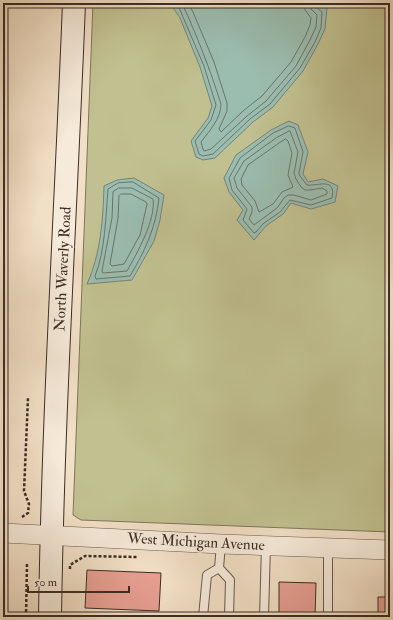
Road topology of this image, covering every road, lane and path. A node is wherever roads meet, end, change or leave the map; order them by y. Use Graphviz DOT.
graph roads {
  1 [pos="74,3"];
  2 [pos="28,398"];
  3 [pos="16,517"];
  4 [pos="3,533"];
  5 [pos="52,535"];
  6 [pos="221,544"];
  7 [pos="266,545"];
  8 [pos="328,548"];
  9 [pos="390,550"];
  10 [pos="27,563"];
  11 [pos="219,568"];
  12 [pos="26,617"];
  13 [pos="50,617"];
  14 [pos="203,617"];
  15 [pos="228,617"];
  16 [pos="264,617"];
  17 [pos="328,617"];
  1 -- 5 [label="main road, North Waverly Road"];
  2 -- 3 [label="path"];
  4 -- 5 [label="street, West Michigan Avenue"];
  5 -- 6 [label="street, West Michigan Avenue"];
  5 -- 13 [label="main road, North Waverly Road"];
  6 -- 7 [label="street, West Michigan Avenue"];
  6 -- 11 [label="lane"];
  7 -- 8 [label="street, West Michigan Avenue"];
  7 -- 16 [label="lane"];
  8 -- 9 [label="street, West Michigan Avenue"];
  8 -- 17 [label="lane"];
  10 -- 12 [label="path"];
  11 -- 14 [label="lane"];
  11 -- 15 [label="lane"];
}
